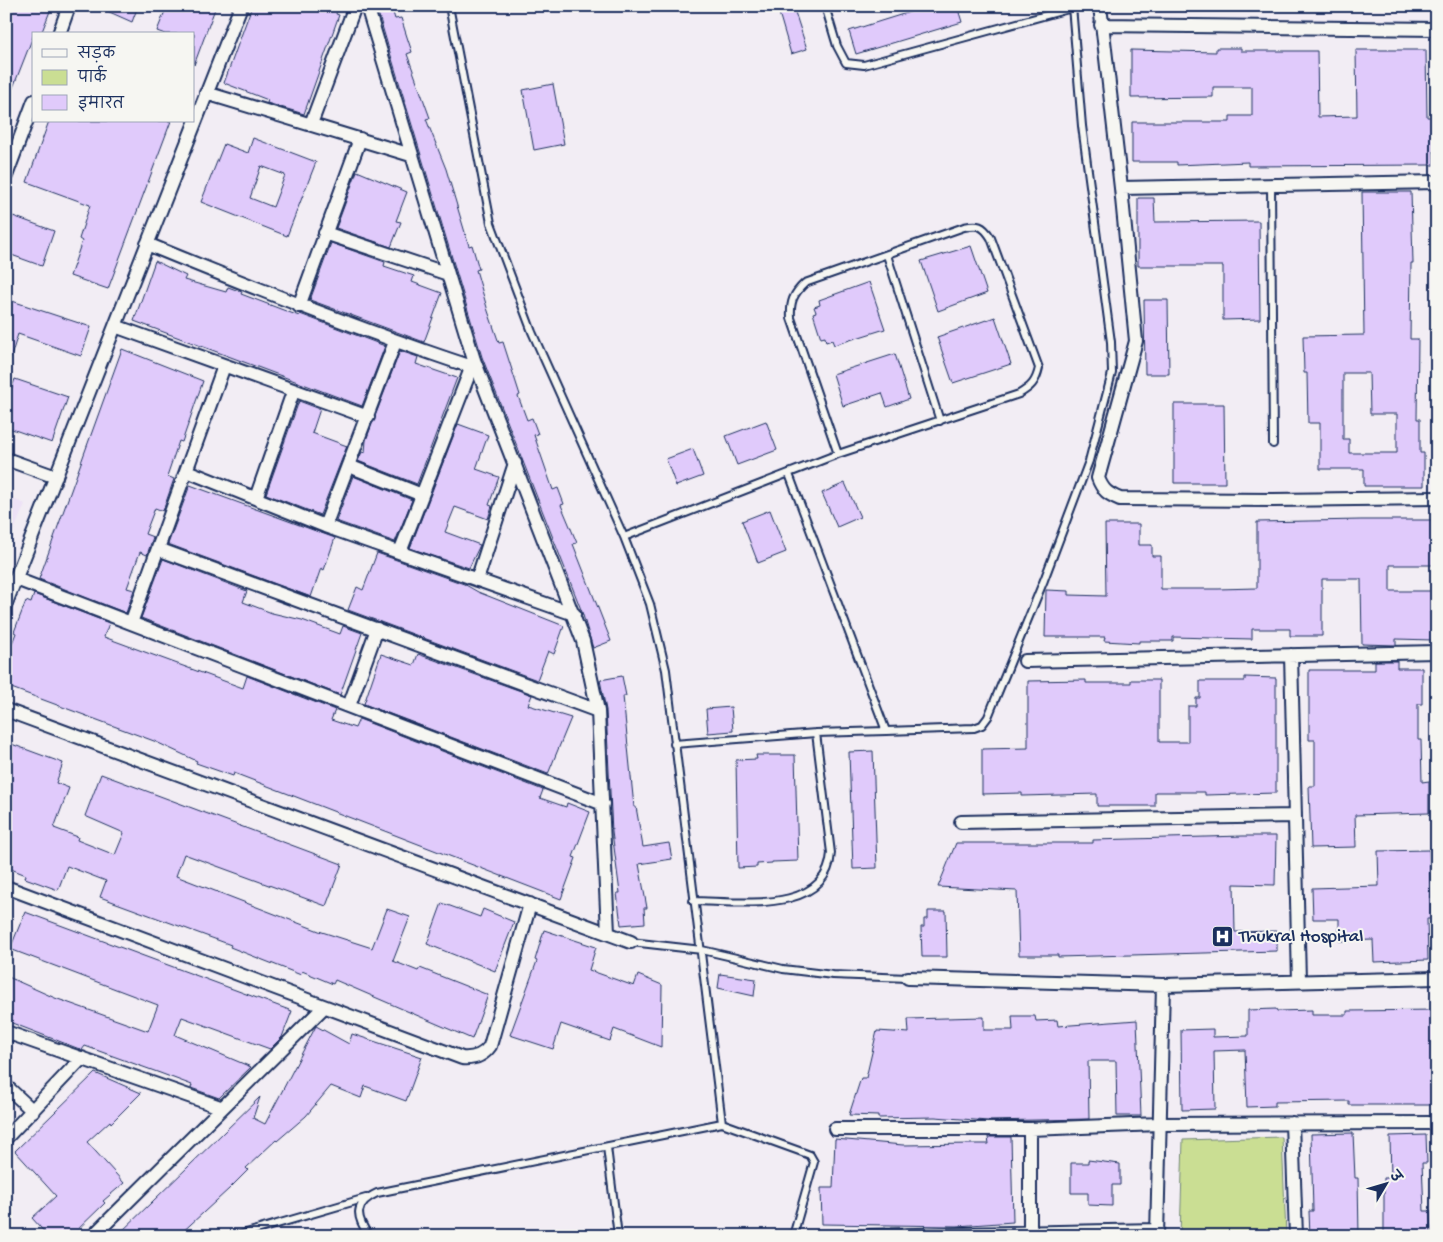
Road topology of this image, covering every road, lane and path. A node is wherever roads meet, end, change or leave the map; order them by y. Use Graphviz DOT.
graph roads {
  1 [pos="69,6"];
  2 [pos="242,6"];
  3 [pos="356,6"];
  4 [pos="367,6"];
  5 [pos="449,6"];
  6 [pos="825,6"];
  7 [pos="1100,6"];
  8 [pos="1072,7"];
  9 [pos="1101,25"];
  10 [pos="1437,29"];
  11 [pos="60,32"];
  12 [pos="206,93"];
  13 [pos="32,106"];
  14 [pos="195,121"];
  15 [pos="195,122"];
  16 [pos="311,124"];
  17 [pos="360,139"];
  18 [pos="411,155"];
  19 [pos="6,176"];
  20 [pos="1437,182"];
  21 [pos="1271,185"];
  22 [pos="1121,188"];
  23 [pos="325,233"];
  24 [pos="147,244"];
  25 [pos="887,255"];
  26 [pos="448,274"];
  27 [pos="299,306"];
  28 [pos="115,326"];
  29 [pos="396,342"];
  30 [pos="473,364"];
  31 [pos="224,366"];
  32 [pos="293,392"];
  33 [pos="368,417"];
  34 [pos="940,421"];
  35 [pos="1273,444"];
  36 [pos="838,454"];
  37 [pos="6,459"];
  38 [pos="515,463"];
  39 [pos="349,466"];
  40 [pos="187,471"];
  41 [pos="789,474"];
  42 [pos="56,477"];
  43 [pos="422,495"];
  44 [pos="256,498"];
  45 [pos="1437,498"];
  46 [pos="325,526"];
  47 [pos="624,537"];
  48 [pos="158,549"];
  49 [pos="400,552"];
  50 [pos="16,579"];
  51 [pos="476,580"];
  52 [pos="6,603"];
  53 [pos="574,614"];
  54 [pos="131,623"];
  55 [pos="376,629"];
  56 [pos="1437,652"];
  57 [pos="1291,655"];
  58 [pos="1025,661"];
  59 [pos="349,706"];
  60 [pos="6,710"];
  61 [pos="598,711"];
  62 [pos="886,730"];
  63 [pos="816,733"];
  64 [pos="674,744"];
  65 [pos="603,804"];
  66 [pos="1295,816"];
  67 [pos="961,822"];
  68 [pos="6,887"];
  69 [pos="693,901"];
  70 [pos="530,904"];
  71 [pos="608,933"];
  72 [pos="631,942"];
  73 [pos="702,950"];
  74 [pos="908,978"];
  75 [pos="1437,978"];
  76 [pos="1299,981"];
  77 [pos="1163,985"];
  78 [pos="323,1008"];
  79 [pos="6,1032"];
  80 [pos="82,1058"];
  81 [pos="6,1086"];
  82 [pos="220,1107"];
  83 [pos="33,1112"];
  84 [pos="722,1123"];
  85 [pos="1292,1123"];
  86 [pos="1437,1123"];
  87 [pos="1159,1124"];
  88 [pos="835,1129"];
  89 [pos="1030,1130"];
  90 [pos="6,1138"];
  91 [pos="607,1147"];
  92 [pos="366,1198"];
  93 [pos="1157,1233"];
  94 [pos="1030,1235"];
  95 [pos="93,1236"];
  96 [pos="236,1236"];
  97 [pos="369,1236"];
  98 [pos="618,1236"];
  99 [pos="793,1236"];
  100 [pos="869,1236"];
  101 [pos="1296,1236"];
  1 -- 11 [label="street"];
  2 -- 12 [label="street"];
  3 -- 16 [label="street"];
  4 -- 18 [label="street"];
  5 -- 47 [label="lane"];
  6 -- 8 [label="lane"];
  7 -- 9 [label="street"];
  8 -- 62 [label="lane"];
  9 -- 10 [label="street"];
  9 -- 22 [label="street"];
  12 -- 14 [label="street"];
  12 -- 16 [label="street"];
  13 -- 19 [label="street"];
  15 -- 24 [label="street"];
  16 -- 17 [label="street"];
  17 -- 18 [label="street"];
  17 -- 23 [label="street"];
  18 -- 26 [label="street"];
  20 -- 21 [label="street"];
  21 -- 22 [label="street"];
  21 -- 35 [label="lane"];
  22 -- 45 [label="street"];
  23 -- 26 [label="street"];
  23 -- 27 [label="street"];
  24 -- 27 [label="street"];
  24 -- 28 [label="street"];
  25 -- 34 [label="lane"];
  25 -- 34 [label="lane"];
  25 -- 36 [label="lane"];
  26 -- 30 [label="street"];
  27 -- 29 [label="street"];
  28 -- 31 [label="street"];
  28 -- 42 [label="street"];
  29 -- 30 [label="street"];
  29 -- 33 [label="street"];
  30 -- 38 [label="street"];
  30 -- 43 [label="street"];
  31 -- 32 [label="street"];
  31 -- 40 [label="street"];
  32 -- 33 [label="street"];
  32 -- 44 [label="street"];
  33 -- 39 [label="street"];
  34 -- 36 [label="lane"];
  36 -- 41 [label="lane"];
  37 -- 42 [label="street"];
  38 -- 51 [label="street"];
  38 -- 53 [label="street"];
  39 -- 43 [label="street"];
  39 -- 46 [label="street"];
  40 -- 44 [label="street"];
  40 -- 48 [label="street"];
  41 -- 47 [label="lane"];
  41 -- 62 [label="lane"];
  42 -- 50 [label="street"];
  43 -- 49 [label="street"];
  44 -- 46 [label="street"];
  46 -- 49 [label="street"];
  47 -- 64 [label="lane"];
  48 -- 54 [label="street"];
  48 -- 55 [label="street"];
  49 -- 51 [label="street"];
  50 -- 52 [label="street"];
  50 -- 54 [label="street"];
  51 -- 53 [label="street"];
  53 -- 61 [label="street"];
  54 -- 59 [label="street"];
  55 -- 59 [label="street"];
  55 -- 61 [label="street"];
  56 -- 57 [label="street"];
  57 -- 58 [label="street"];
  57 -- 66 [label="street"];
  59 -- 65 [label="street"];
  60 -- 70 [label="street"];
  61 -- 65 [label="street"];
  62 -- 63 [label="lane"];
  63 -- 64 [label="lane"];
  63 -- 69 [label="lane"];
  64 -- 69 [label="lane"];
  65 -- 71 [label="street"];
  66 -- 67 [label="street"];
  66 -- 76 [label="street"];
  68 -- 78 [label="street"];
  69 -- 73 [label="lane"];
  70 -- 71 [label="street"];
  70 -- 78 [label="street"];
  71 -- 72 [label="street"];
  72 -- 73 [label="lane"];
  73 -- 74 [label="lane"];
  73 -- 84 [label="lane"];
  74 -- 77 [label="street"];
  75 -- 76 [label="street"];
  76 -- 77 [label="street"];
  77 -- 87 [label="street"];
  78 -- 82 [label="street"];
  79 -- 80 [label="street"];
  80 -- 82 [label="street"];
  80 -- 83 [label="street"];
  81 -- 83 [label="street"];
  82 -- 95 [label="street"];
  83 -- 90 [label="street"];
  84 -- 91 [label="lane"];
  84 -- 99 [label="lane"];
  85 -- 86 [label="street"];
  85 -- 87 [label="street"];
  85 -- 101 [label="street"];
  87 -- 89 [label="street"];
  87 -- 93 [label="street"];
  88 -- 89 [label="street"];
  89 -- 94 [label="street"];
  91 -- 92 [label="lane"];
  91 -- 98 [label="lane"];
  92 -- 96 [label="lane"];
  92 -- 97 [label="lane"];
  93 -- 94 [label="street"];
  94 -- 100 [label="street"];
}
